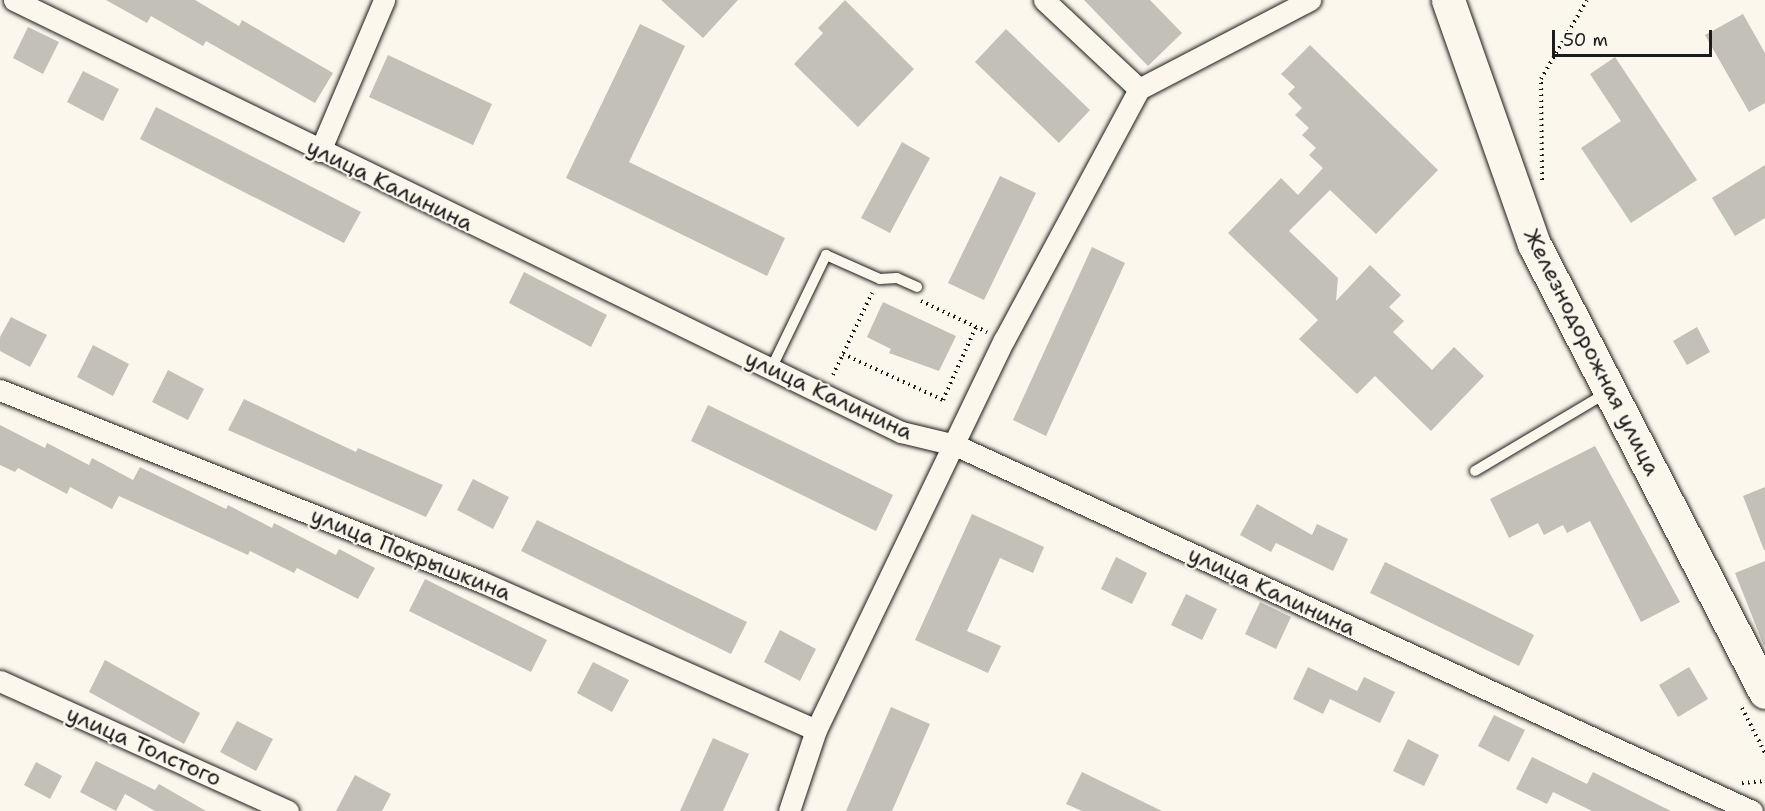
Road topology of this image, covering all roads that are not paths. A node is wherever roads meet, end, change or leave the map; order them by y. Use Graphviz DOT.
graph roads {
  1 [pos="14,0"];
  2 [pos="384,0"];
  3 [pos="1044,0"];
  4 [pos="1310,0"];
  5 [pos="1448,0"];
  6 [pos="1139,88"];
  7 [pos="320,151"];
  8 [pos="914,292"];
  9 [pos="771,369"];
  10 [pos="0,390"];
  11 [pos="1611,391"];
  12 [pos="955,445"];
  13 [pos="1475,471"];
  14 [pos="0,681"];
  15 [pos="1765,692"];
  16 [pos="816,730"];
  17 [pos="288,811"];
  18 [pos="789,811"];
  19 [pos="1752,811"];
  1 -- 7 [label="street, улица Калинина"];
  2 -- 7 [label="street"];
  3 -- 6 [label="street"];
  4 -- 6 [label="street"];
  5 -- 11 [label="main road, Железнодорожная улица"];
  6 -- 12 [label="street"];
  7 -- 9 [label="street, улица Калинина"];
  8 -- 9 [label="lane"];
  9 -- 12 [label="street, улица Калинина"];
  10 -- 16 [label="street, улица Покрышкина"];
  11 -- 13 [label="lane"];
  11 -- 15 [label="main road, Железнодорожная улица"];
  12 -- 16 [label="street"];
  12 -- 19 [label="street, улица Калинина"];
  14 -- 17 [label="street, улица Толстого"];
  16 -- 18 [label="street"];
}
